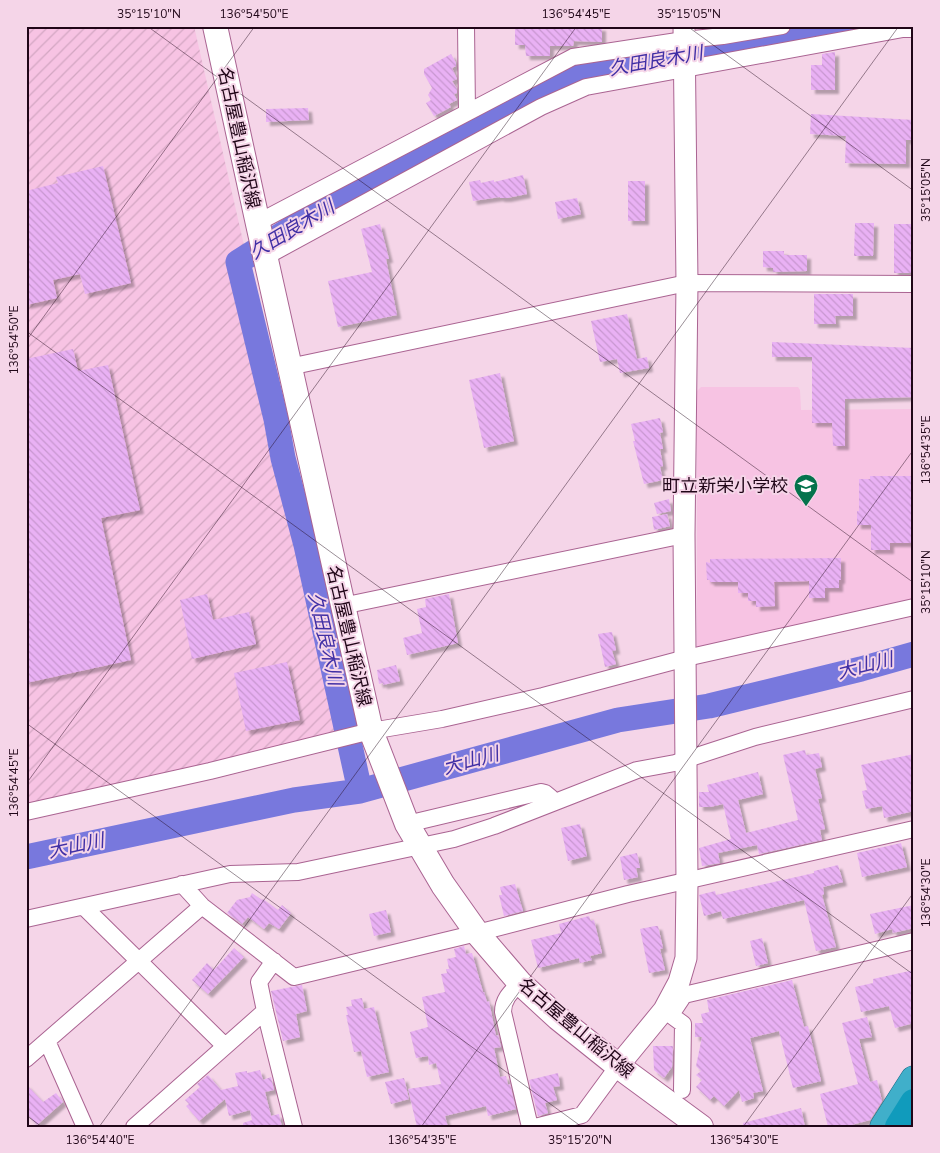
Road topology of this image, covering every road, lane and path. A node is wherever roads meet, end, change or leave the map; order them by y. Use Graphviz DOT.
graph roads {
  1 [pos="215,26"];
  2 [pos="466,26"];
  3 [pos="782,26"];
  4 [pos="914,29"];
  5 [pos="684,36"];
  6 [pos="684,68"];
  7 [pos="467,112"];
  8 [pos="258,224"];
  9 [pos="265,257"];
  10 [pos="687,283"];
  11 [pos="914,284"];
  12 [pos="290,366"];
  13 [pos="684,535"];
  14 [pos="342,606"];
  15 [pos="914,607"];
  16 [pos="686,659"];
  17 [pos="914,699"];
  18 [pos="368,739"];
  19 [pos="686,756"];
  20 [pos="550,803"];
  21 [pos="26,812"];
  22 [pos="406,821"];
  23 [pos="914,829"];
  24 [pos="420,846"];
  25 [pos="687,882"];
  26 [pos="182,884"];
  27 [pos="202,906"];
  28 [pos="84,907"];
  29 [pos="26,919"];
  30 [pos="477,934"];
  31 [pos="914,941"];
  32 [pos="139,961"];
  33 [pos="274,961"];
  34 [pos="520,983"];
  35 [pos="265,1011"];
  36 [pos="668,1012"];
  37 [pos="47,1040"];
  38 [pos="225,1046"];
  39 [pos="27,1056"];
  40 [pos="618,1066"];
  41 [pos="914,1080"];
  42 [pos="682,1090"];
  43 [pos="914,1103"];
  44 [pos="85,1127"];
  45 [pos="134,1127"];
  46 [pos="294,1127"];
  47 [pos="530,1127"];
  48 [pos="535,1127"];
  49 [pos="701,1127"];
  50 [pos="884,1127"];
  51 [pos="899,1127"];
  1 -- 8 [label="main road, 名古屋豊山稲沢線"];
  2 -- 7 [label="street"];
  3 -- 5 [label="street"];
  4 -- 6 [label="street"];
  5 -- 6 [label="street"];
  5 -- 7 [label="street"];
  6 -- 9 [label="street"];
  6 -- 10 [label="street"];
  7 -- 8 [label="street"];
  8 -- 9 [label="main road, 名古屋豊山稲沢線"];
  9 -- 12 [label="main road, 名古屋豊山稲沢線"];
  10 -- 11 [label="street"];
  10 -- 12 [label="street"];
  10 -- 13 [label="street"];
  12 -- 14 [label="main road, 名古屋豊山稲沢線"];
  13 -- 14 [label="street"];
  13 -- 16 [label="street"];
  14 -- 18 [label="main road, 名古屋豊山稲沢線"];
  15 -- 16 [label="street"];
  16 -- 18 [label="street"];
  16 -- 19 [label="street"];
  17 -- 19 [label="street"];
  18 -- 21 [label="street"];
  18 -- 22 [label="main road, 名古屋豊山稲沢線"];
  19 -- 20 [label="street"];
  19 -- 25 [label="street"];
  20 -- 22 [label="street"];
  20 -- 24 [label="street"];
  22 -- 24 [label="main road, 名古屋豊山稲沢線"];
  23 -- 25 [label="street"];
  24 -- 26 [label="street"];
  24 -- 30 [label="main road, 名古屋豊山稲沢線"];
  25 -- 30 [label="street"];
  25 -- 36 [label="street"];
  26 -- 27 [label="street"];
  26 -- 28 [label="street"];
  27 -- 32 [label="street"];
  27 -- 33 [label="street"];
  28 -- 29 [label="street"];
  28 -- 32 [label="street"];
  30 -- 33 [label="street"];
  30 -- 34 [label="main road, 名古屋豊山稲沢線"];
  31 -- 36 [label="street"];
  32 -- 37 [label="street"];
  32 -- 38 [label="street"];
  33 -- 35 [label="street"];
  34 -- 40 [label="main road, 名古屋豊山稲沢線"];
  34 -- 47 [label="street"];
  35 -- 38 [label="street"];
  35 -- 46 [label="street"];
  36 -- 40 [label="street"];
  36 -- 42 [label="street"];
  37 -- 39 [label="street"];
  37 -- 44 [label="street"];
  38 -- 45 [label="street"];
  40 -- 48 [label="street"];
  40 -- 49 [label="main road, 名古屋豊山稲沢線"];
  41 -- 50 [label="highway"];
  43 -- 51 [label="highway"];
}
